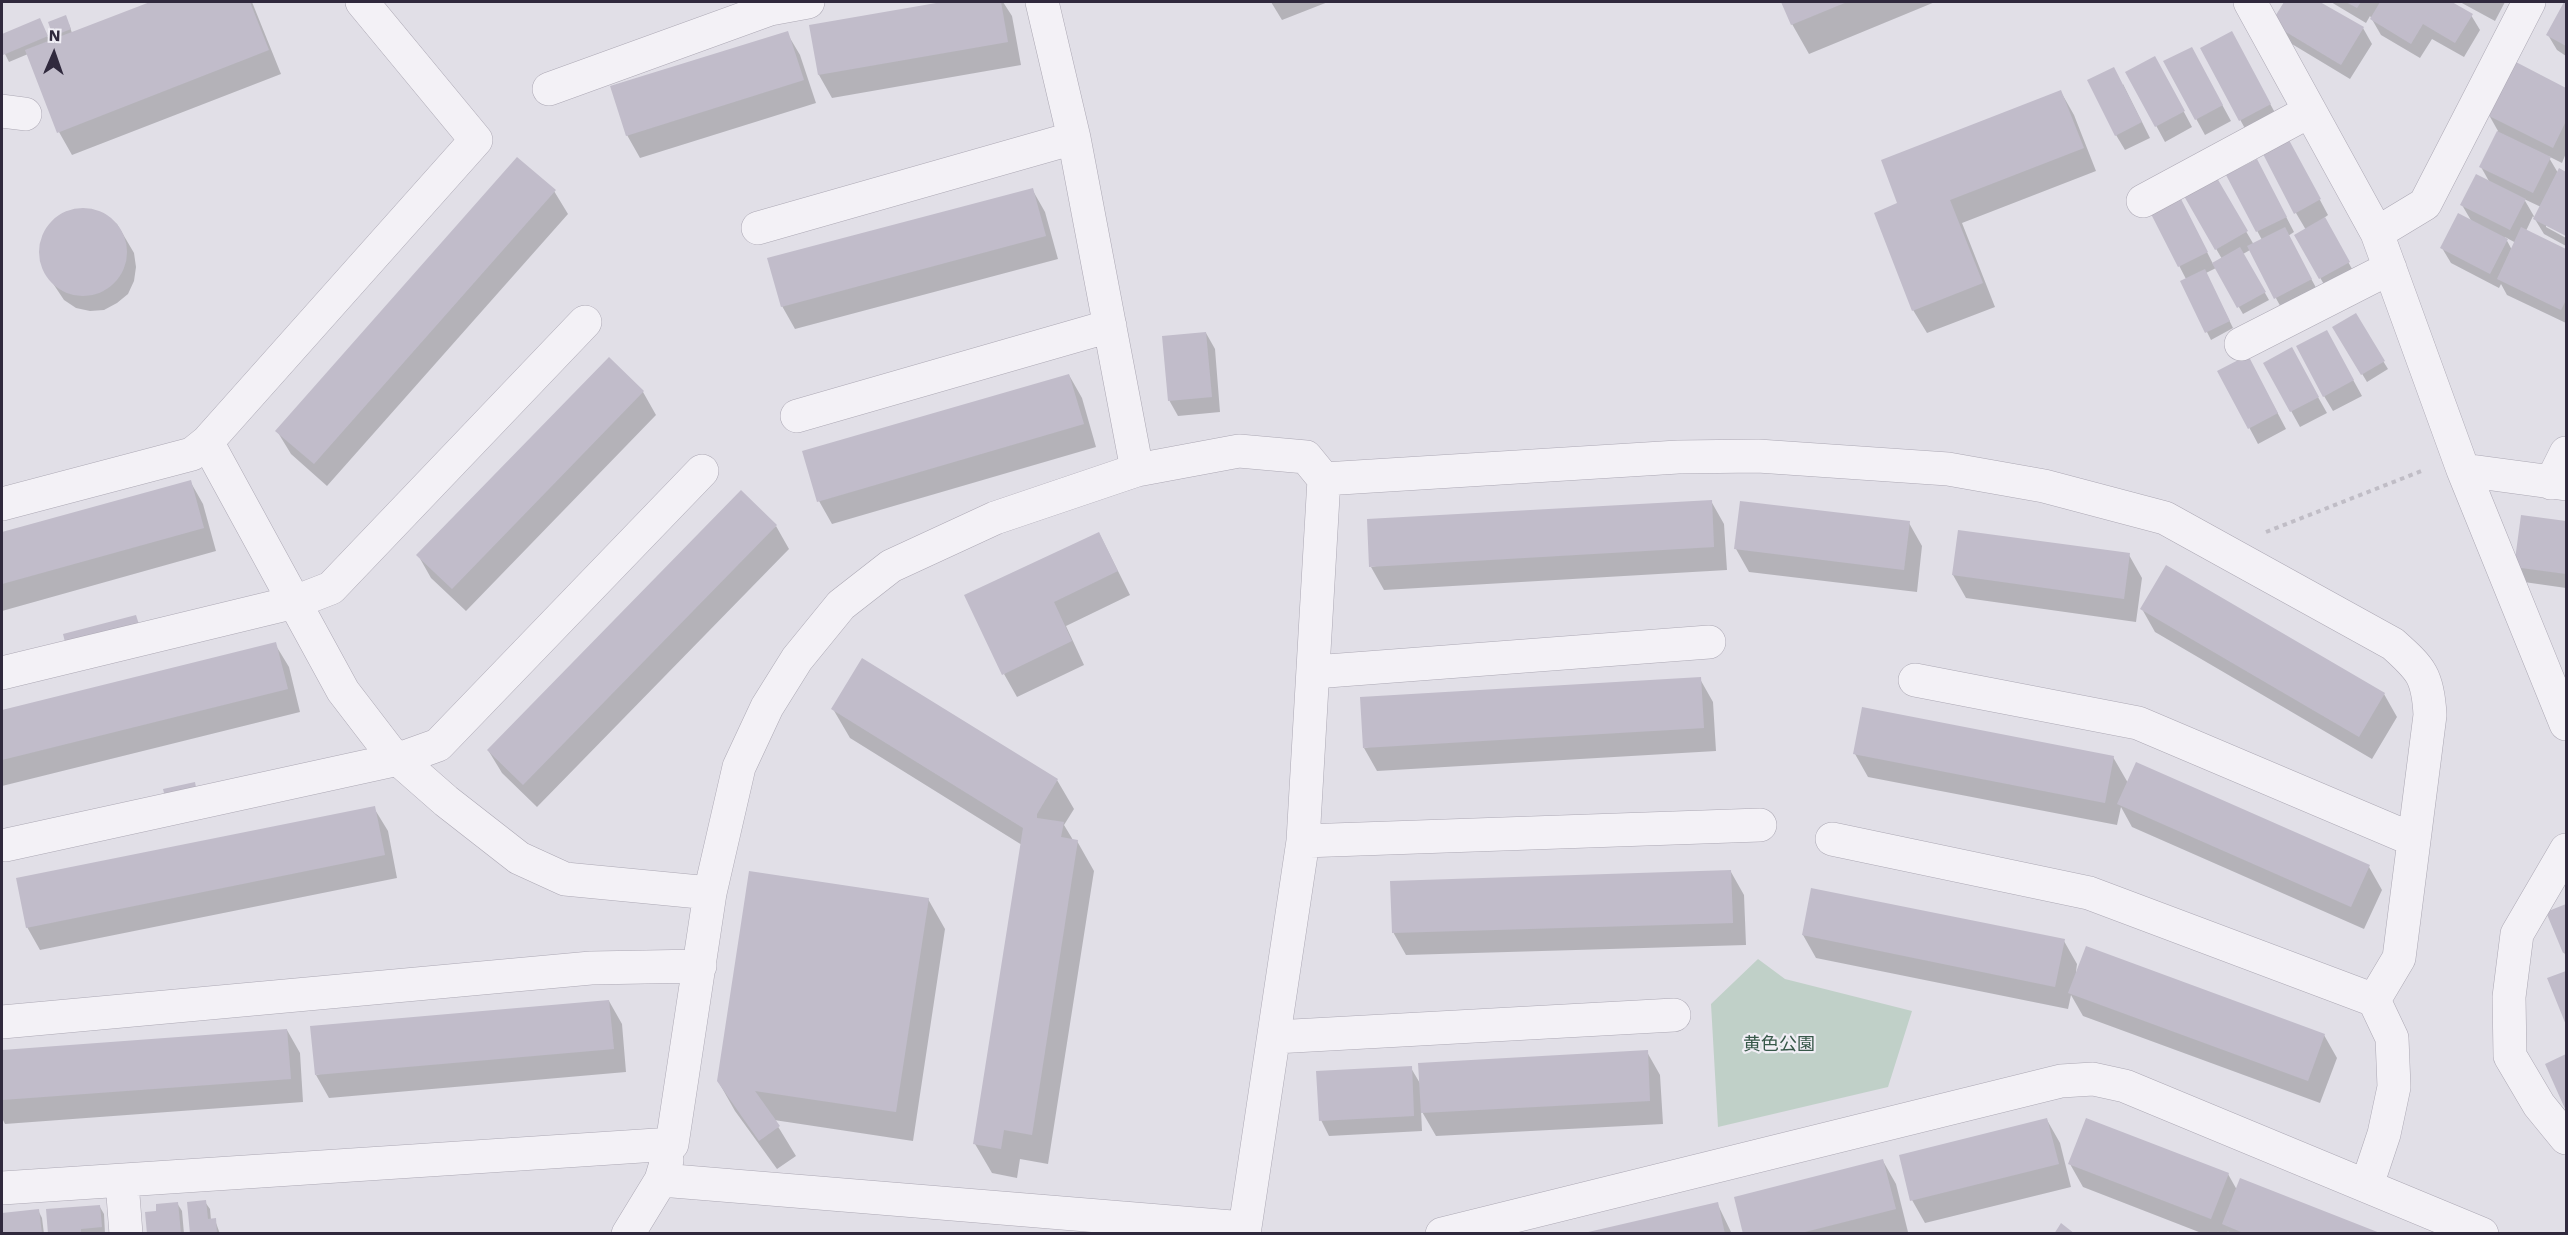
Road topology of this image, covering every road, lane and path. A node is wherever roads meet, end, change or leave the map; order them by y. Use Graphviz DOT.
graph roads {
  1 [pos="362,2"];
  2 [pos="808,2"];
  3 [pos="1042,2"];
  4 [pos="2529,2"];
  5 [pos="2254,4"];
  6 [pos="549,89"];
  7 [pos="2310,111"];
  8 [pos="1074,138"];
  9 [pos="2143,201"];
  10 [pos="758,228"];
  11 [pos="2377,233"];
  12 [pos="2390,268"];
  13 [pos="585,322"];
  14 [pos="1110,326"];
  15 [pos="2241,344"];
  16 [pos="797,416"];
  17 [pos="207,442"];
  18 [pos="2566,453"];
  19 [pos="1137,470"];
  20 [pos="2463,470"];
  21 [pos="702,471"];
  22 [pos="1324,479"];
  23 [pos="2559,483"];
  24 [pos="2,504"];
  25 [pos="2224,549"];
  26 [pos="295,602"];
  27 [pos="1709,642"];
  28 [pos="1314,672"];
  29 [pos="2,673"];
  30 [pos="1915,680"];
  31 [pos="2566,724"];
  32 [pos="399,759"];
  33 [pos="1760,825"];
  34 [pos="1832,839"];
  35 [pos="2414,840"];
  36 [pos="1303,841"];
  37 [pos="6,845"];
  38 [pos="2566,850"];
  39 [pos="710,893"];
  40 [pos="700,966"];
  41 [pos="2374,1000"];
  42 [pos="1674,1015"];
  43 [pos="2,1022"];
  44 [pos="1275,1037"];
  45 [pos="2566,1138"];
  46 [pos="672,1144"];
  47 [pos="660,1180"];
  48 [pos="122,1182"];
  49 [pos="2367,1185"];
  50 [pos="2,1188"];
  51 [pos="1052,1222"];
  52 [pos="1244,1231"];
  53 [pos="126,1233"];
  54 [pos="628,1233"];
  55 [pos="1442,1233"];
  56 [pos="2482,1233"];
  1 -- 17 [label="street"];
  2 -- 6 [label="street"];
  3 -- 8 [label="street"];
  4 -- 11 [label="street"];
  5 -- 7 [label="street"];
  7 -- 9 [label="street"];
  7 -- 11 [label="street"];
  8 -- 10 [label="street"];
  8 -- 14 [label="street"];
  11 -- 12 [label="street"];
  12 -- 15 [label="street"];
  12 -- 20 [label="street"];
  13 -- 26 [label="street"];
  14 -- 16 [label="street"];
  14 -- 19 [label="street"];
  17 -- 24 [label="street"];
  17 -- 26 [label="street"];
  18 -- 23 [label="street"];
  19 -- 22 [label="street"];
  19 -- 39 [label="street"];
  20 -- 23 [label="street"];
  20 -- 25 [label="path"];
  20 -- 31 [label="street"];
  21 -- 32 [label="street"];
  22 -- 25 [label="street"];
  22 -- 28 [label="street"];
  25 -- 35 [label="street"];
  26 -- 29 [label="street"];
  26 -- 32 [label="street"];
  27 -- 28 [label="street"];
  28 -- 36 [label="street"];
  30 -- 35 [label="street"];
  32 -- 37 [label="street"];
  32 -- 39 [label="street"];
  33 -- 36 [label="street"];
  34 -- 41 [label="street"];
  35 -- 41 [label="street"];
  36 -- 44 [label="street"];
  38 -- 45 [label="street"];
  39 -- 40 [label="street"];
  40 -- 43 [label="street"];
  40 -- 46 [label="street"];
  41 -- 49 [label="street"];
  42 -- 44 [label="street"];
  44 -- 52 [label="street"];
  46 -- 47 [label="street"];
  46 -- 48 [label="street"];
  47 -- 51 [label="street"];
  47 -- 54 [label="street"];
  48 -- 50 [label="street"];
  48 -- 53 [label="street"];
  49 -- 55 [label="street"];
  49 -- 56 [label="street"];
  51 -- 52 [label="street"];
}
